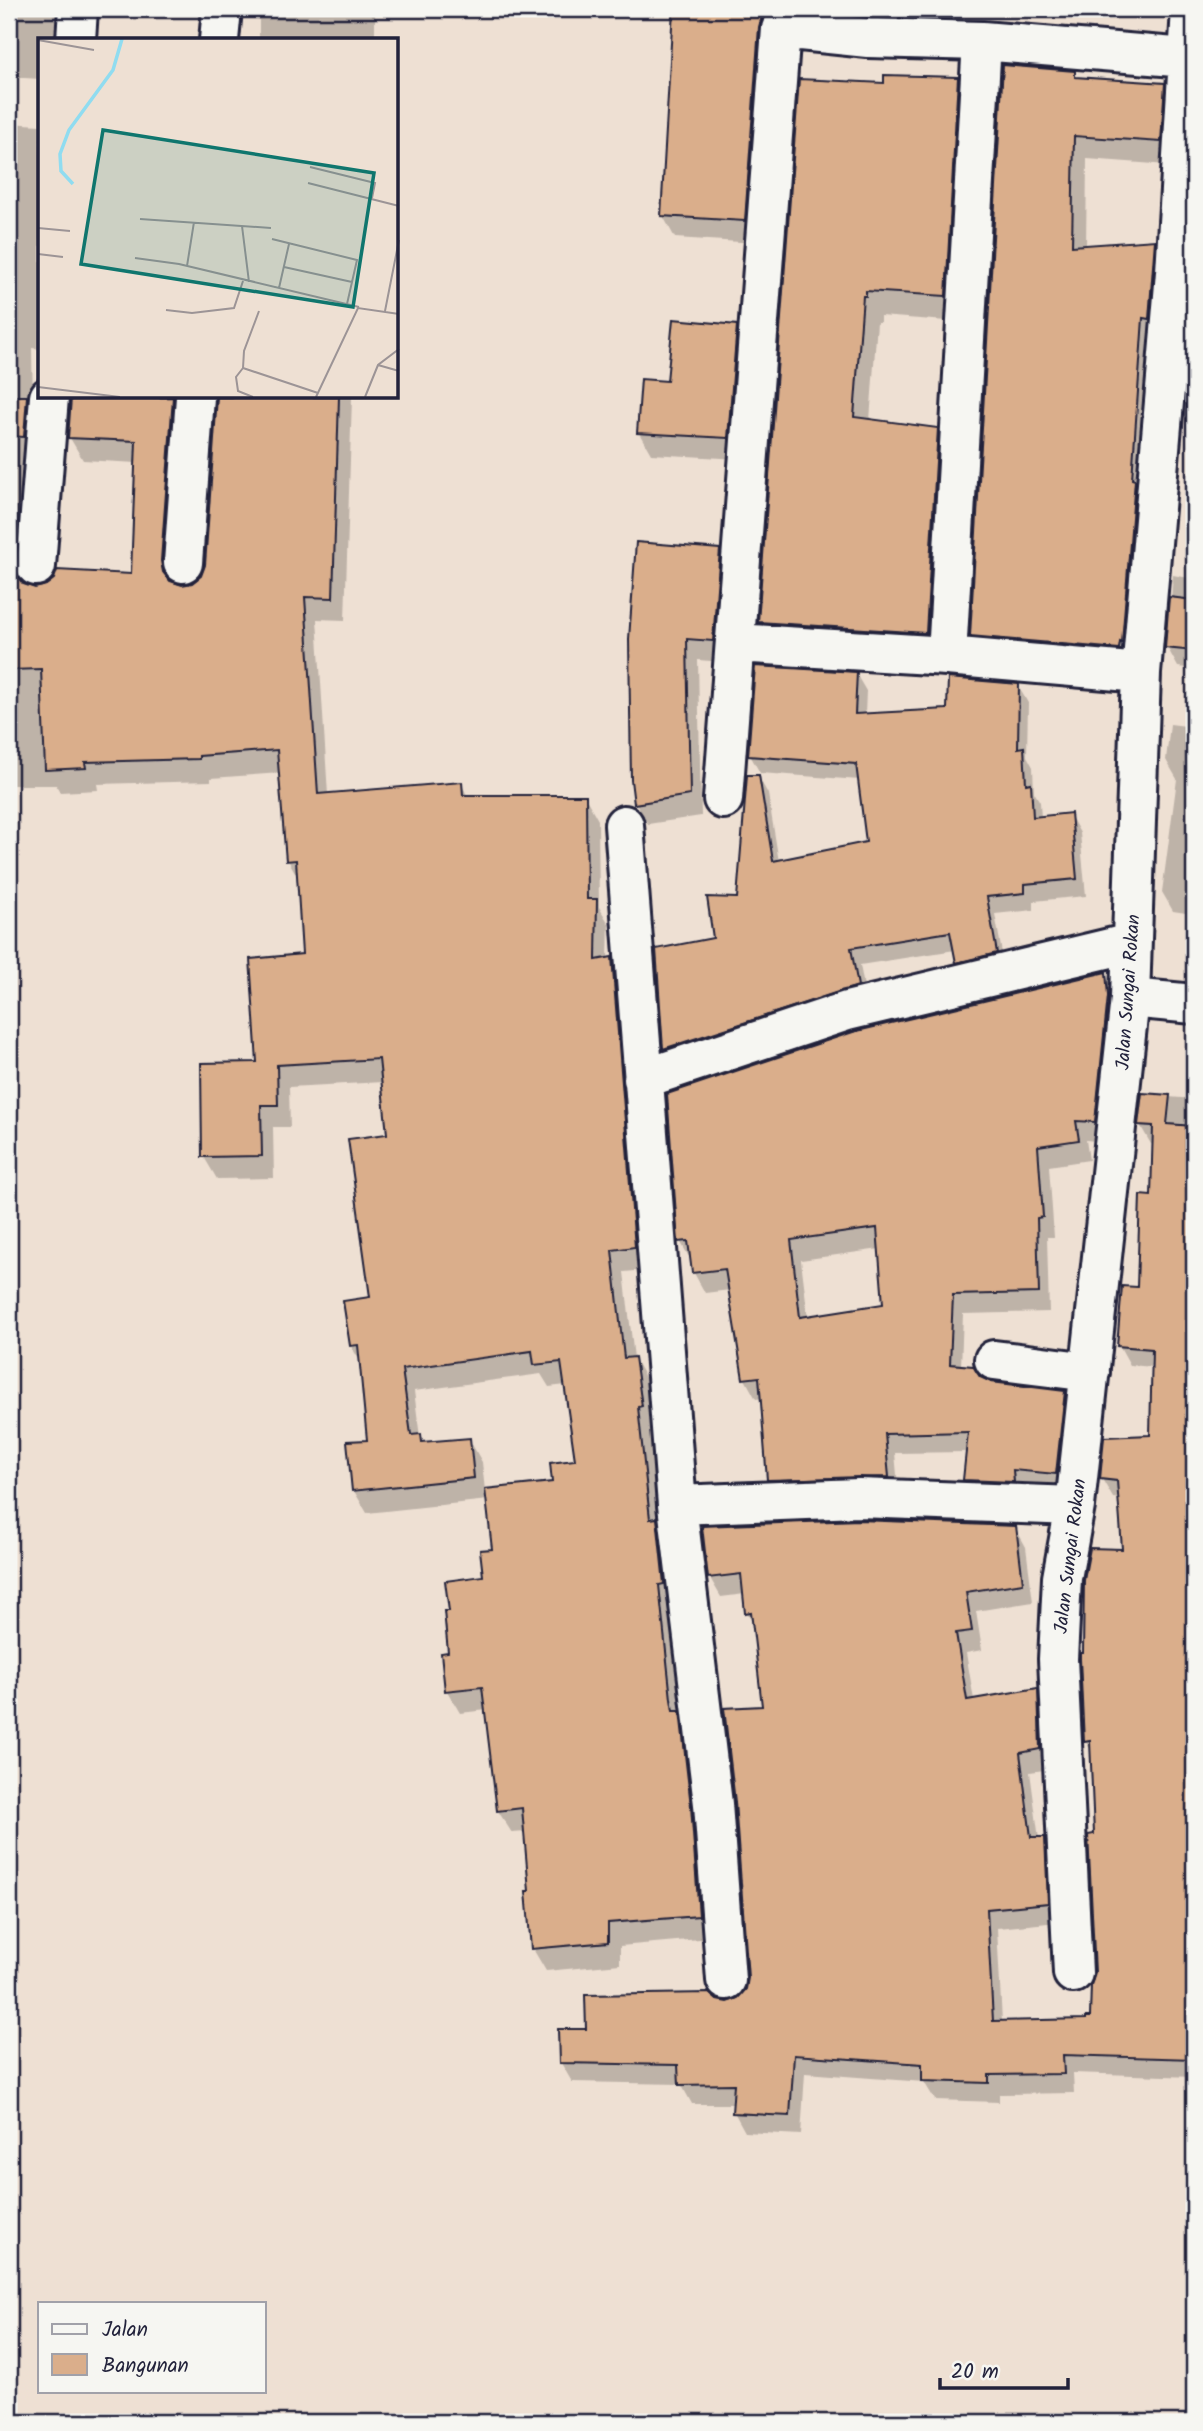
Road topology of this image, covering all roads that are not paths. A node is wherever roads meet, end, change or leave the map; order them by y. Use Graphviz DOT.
graph roads {
  1 [pos="78,9"];
  2 [pos="222,9"];
  3 [pos="1191,9"];
  4 [pos="781,19"];
  5 [pos="76,38"];
  6 [pos="219,38"];
  7 [pos="982,41"];
  8 [pos="1187,58"];
  9 [pos="49,399"];
  10 [pos="195,399"];
  11 [pos="183,563"];
  12 [pos="36,566"];
  13 [pos="736,643"];
  14 [pos="947,656"];
  15 [pos="1141,673"];
  16 [pos="723,799"];
  17 [pos="624,825"];
  18 [pos="1130,943"];
  19 [pos="1130,998"];
  20 [pos="1194,1004"];
  21 [pos="643,1079"];
  22 [pos="993,1360"];
  23 [pos="1090,1371"];
  24 [pos="677,1505"];
  25 [pos="1075,1506"];
  26 [pos="1073,1973"];
  27 [pos="726,1980"];
  1 -- 5 [label="street"];
  2 -- 6 [label="street"];
  3 -- 8 [label="street, Jalan Sungai Rokan"];
  4 -- 7 [label="street"];
  4 -- 13 [label="street"];
  7 -- 8 [label="street"];
  7 -- 14 [label="street"];
  8 -- 15 [label="street, Jalan Sungai Rokan"];
  9 -- 12 [label="street"];
  10 -- 11 [label="street"];
  13 -- 14 [label="street"];
  13 -- 16 [label="street"];
  14 -- 15 [label="street"];
  15 -- 18 [label="street, Jalan Sungai Rokan"];
  17 -- 21 [label="street"];
  18 -- 19 [label="street, Jalan Sungai Rokan"];
  18 -- 21 [label="street"];
  19 -- 20 [label="street"];
  19 -- 23 [label="street, Jalan Sungai Rokan"];
  21 -- 24 [label="street"];
  22 -- 23 [label="street"];
  23 -- 25 [label="street, Jalan Sungai Rokan"];
  24 -- 25 [label="street"];
  24 -- 27 [label="street"];
  25 -- 26 [label="street, Jalan Sungai Rokan"];
}
